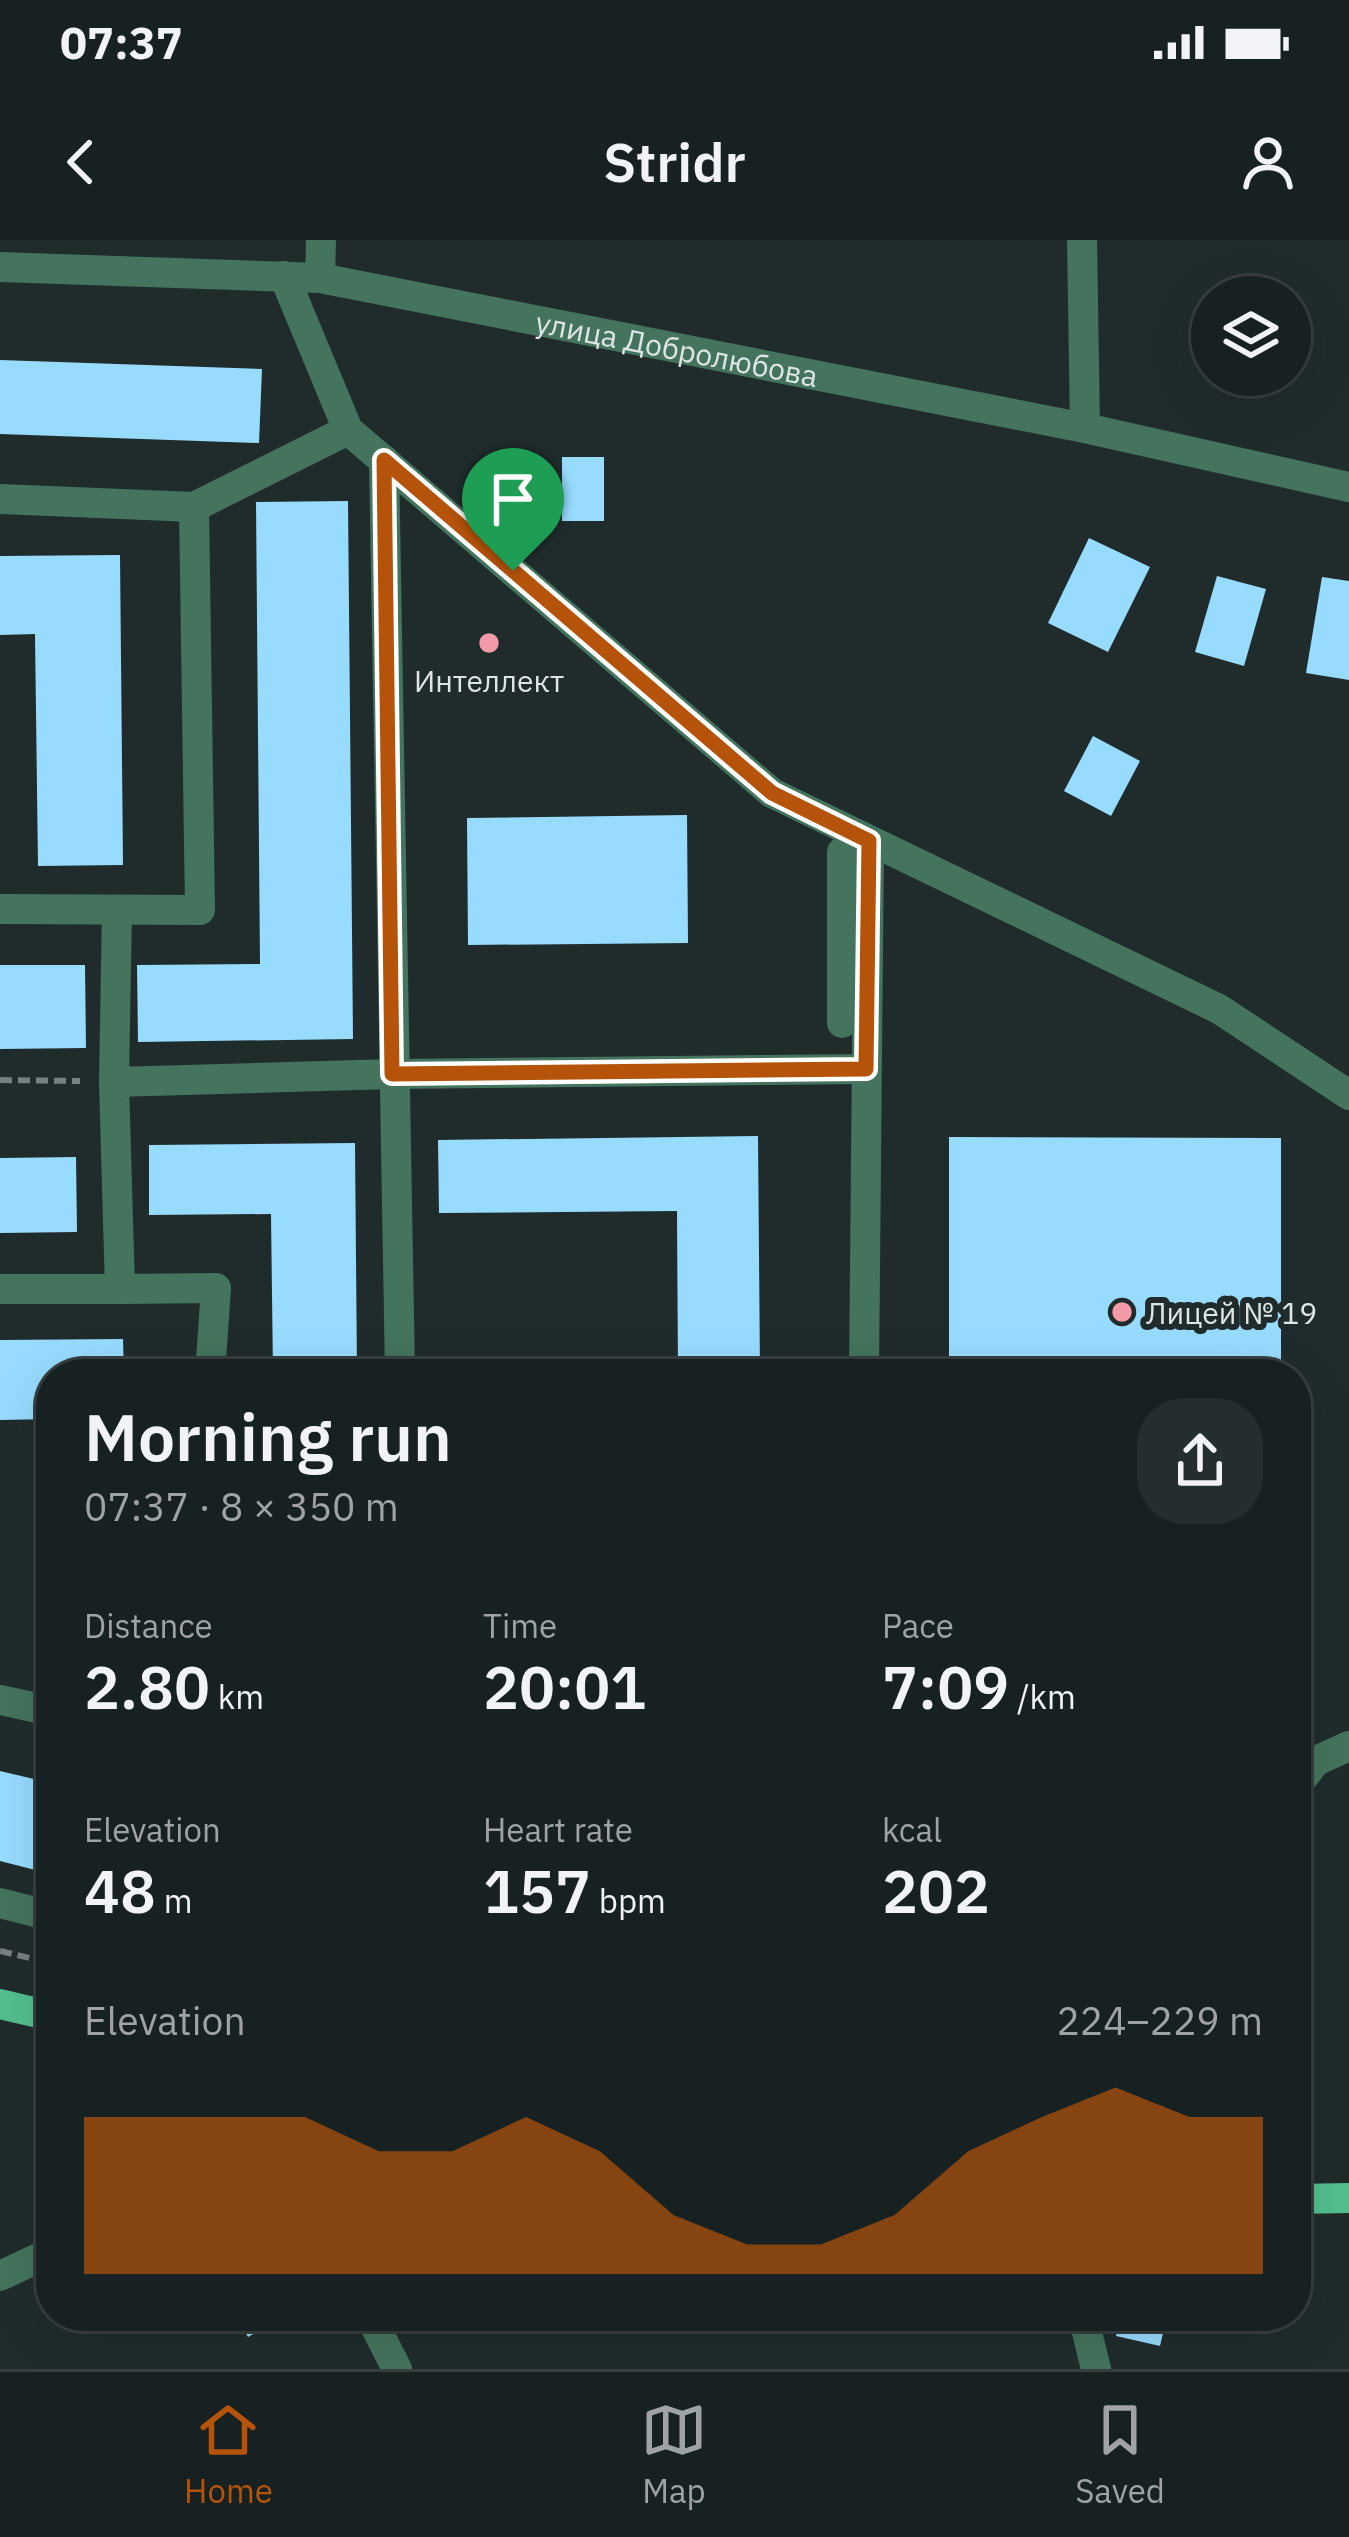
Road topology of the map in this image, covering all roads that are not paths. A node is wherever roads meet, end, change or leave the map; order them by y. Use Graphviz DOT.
graph roads {
  1 [pos="321,240"];
  2 [pos="1082,240"];
  3 [pos="0,267"];
  4 [pos="284,276"];
  5 [pos="320,278"];
  6 [pos="1085,428"];
  7 [pos="348,430"];
  8 [pos="384,460"];
  9 [pos="1349,487"];
  10 [pos="0,499"];
  11 [pos="194,507"];
  12 [pos="855,846"];
  13 [pos="0,909"];
  14 [pos="116,910"];
  15 [pos="842,1023"];
  16 [pos="866,1069"];
  17 [pos="392,1074"];
  18 [pos="114,1082"];
  19 [pos="1349,1096"];
  20 [pos="0,1289"];
  21 [pos="120,1289"];
  22 [pos="211,1359"];
  23 [pos="400,1359"];
  24 [pos="864,1359"];
  25 [pos="0,1700"];
  26 [pos="36,1708"];
  27 [pos="1349,1746"];
  28 [pos="1311,1767"];
  29 [pos="0,1903"];
  30 [pos="36,1912"];
  31 [pos="0,2003"];
  32 [pos="36,2012"];
  33 [pos="1349,2198"];
  34 [pos="1311,2199"];
  35 [pos="36,2259"];
  36 [pos="0,2276"];
  37 [pos="378,2331"];
  38 [pos="1087,2331"];
  39 [pos="397,2369"];
  40 [pos="1096,2369"];
  1 -- 5 [label="street"];
  2 -- 6 [label="street"];
  3 -- 4 [label="street, улица Добролюбова"];
  4 -- 5 [label="street, улица Добролюбова"];
  4 -- 7 [label="street"];
  5 -- 6 [label="street, улица Добролюбова"];
  6 -- 9 [label="street, улица Добролюбова"];
  7 -- 8 [label="street"];
  7 -- 11 [label="street"];
  8 -- 12 [label="street"];
  8 -- 17 [label="street"];
  10 -- 11 [label="street"];
  11 -- 14 [label="street"];
  12 -- 15 [label="street"];
  12 -- 16 [label="street"];
  12 -- 19 [label="street"];
  13 -- 14 [label="street"];
  14 -- 18 [label="street"];
  16 -- 17 [label="street"];
  16 -- 24 [label="street"];
  17 -- 18 [label="street"];
  17 -- 23 [label="street"];
  18 -- 21 [label="street"];
  20 -- 21 [label="street"];
  21 -- 22 [label="street"];
  25 -- 26 [label="street"];
  27 -- 28 [label="street"];
  29 -- 30 [label="street"];
  31 -- 32 [label="main road"];
  33 -- 34 [label="main road"];
  35 -- 36 [label="street"];
  37 -- 39 [label="street"];
  38 -- 40 [label="street"];
}
